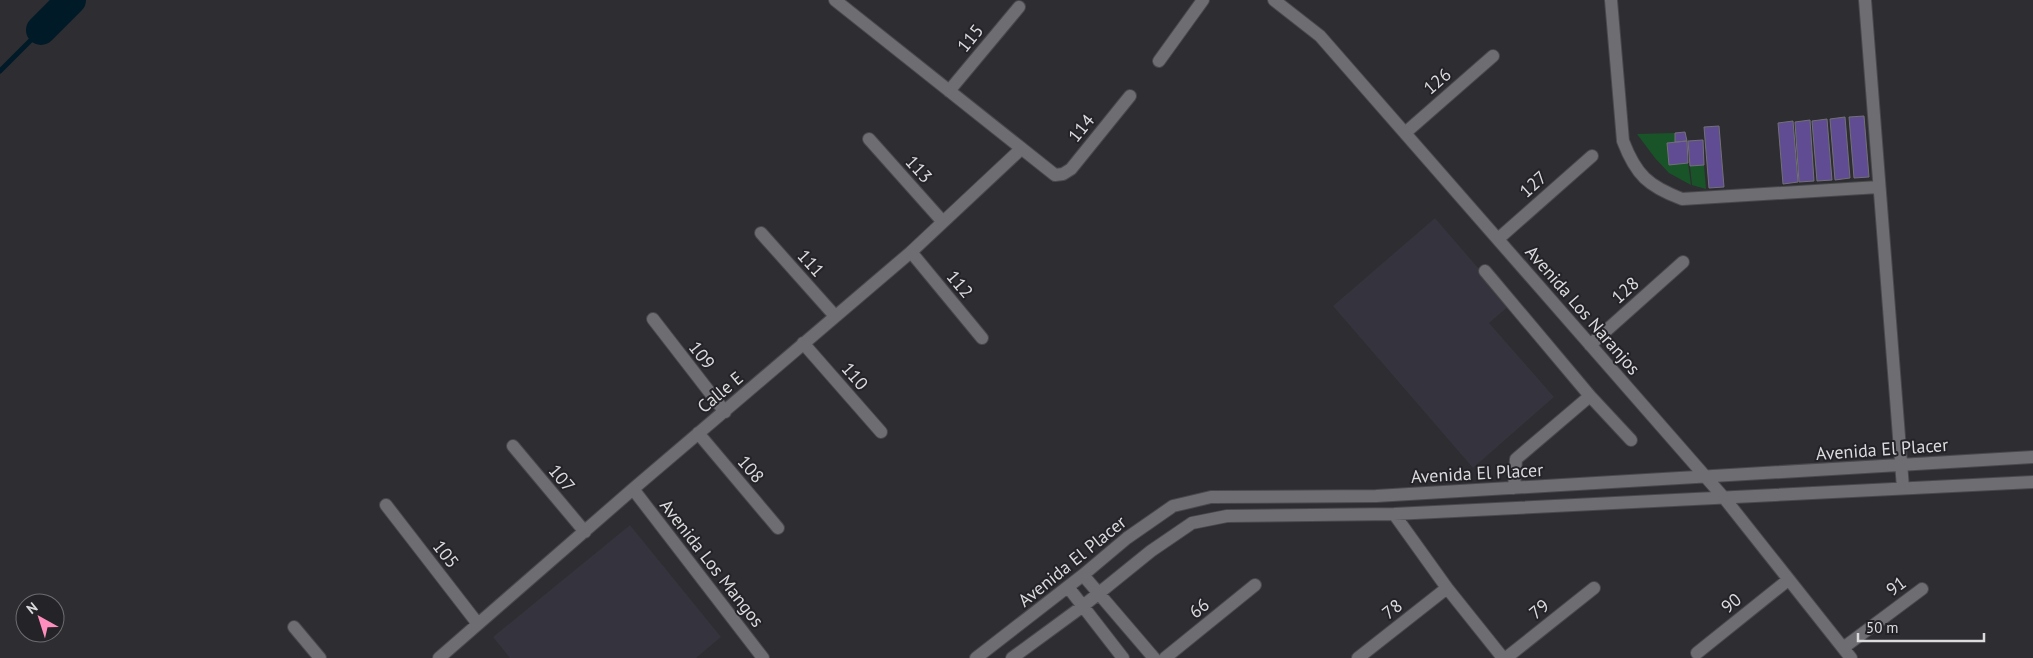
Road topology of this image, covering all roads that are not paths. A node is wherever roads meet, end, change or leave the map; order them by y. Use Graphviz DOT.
graph roads {
  1 [pos="1203,0"];
  2 [pos="1274,0"];
  3 [pos="1611,0"];
  4 [pos="1865,0"];
  5 [pos="841,2"];
  6 [pos="1018,7"];
  7 [pos="1492,56"];
  8 [pos="1158,61"];
  9 [pos="949,92"];
  10 [pos="1130,96"];
  11 [pos="1405,133"];
  12 [pos="869,139"];
  13 [pos="1022,150"];
  14 [pos="1592,156"];
  15 [pos="1879,187"];
  16 [pos="943,222"];
  17 [pos="761,233"];
  18 [pos="1498,239"];
  19 [pos="911,252"];
  20 [pos="1683,262"];
  21 [pos="1485,271"];
  22 [pos="835,316"];
  23 [pos="652,319"];
  24 [pos="982,338"];
  25 [pos="803,343"];
  26 [pos="1590,345"];
  27 [pos="1590,396"];
  28 [pos="725,412"];
  29 [pos="881,432"];
  30 [pos="698,433"];
  31 [pos="1631,440"];
  32 [pos="513,446"];
  33 [pos="2033,457"];
  34 [pos="1901,466"];
  35 [pos="1706,477"];
  36 [pos="2033,482"];
  37 [pos="1514,488"];
  38 [pos="1903,488"];
  39 [pos="633,489"];
  40 [pos="1725,499"];
  41 [pos="386,505"];
  42 [pos="1394,514"];
  43 [pos="778,528"];
  44 [pos="585,532"];
  45 [pos="1084,575"];
  46 [pos="1788,580"];
  47 [pos="1255,585"];
  48 [pos="1068,587"];
  49 [pos="1447,588"];
  50 [pos="1594,588"];
  51 [pos="1922,589"];
  52 [pos="1100,593"];
  53 [pos="1083,606"];
  54 [pos="478,624"];
  55 [pos="294,627"];
  56 [pos="1843,648"];
  57 [pos="1696,653"];
  58 [pos="320,658"];
  59 [pos="439,658"];
  60 [pos="763,658"];
  61 [pos="976,658"];
  62 [pos="1012,658"];
  63 [pos="1123,658"];
  64 [pos="1154,658"];
  65 [pos="1165,658"];
  66 [pos="1358,658"];
  67 [pos="1504,658"];
  68 [pos="1851,658"];
  1 -- 8 [label="street"];
  2 -- 11 [label="street, Avenida Los Naranjos"];
  3 -- 15 [label="street"];
  4 -- 15 [label="street"];
  5 -- 9 [label="street"];
  6 -- 9 [label="street, 115"];
  7 -- 11 [label="street, 126"];
  9 -- 13 [label="street"];
  10 -- 13 [label="street, 114"];
  11 -- 18 [label="street, Avenida Los Naranjos"];
  12 -- 16 [label="street, 113"];
  13 -- 16 [label="street, Calle E"];
  14 -- 18 [label="street, 127"];
  15 -- 34 [label="street"];
  16 -- 19 [label="street, Calle E"];
  17 -- 22 [label="street, 111"];
  18 -- 26 [label="street, Avenida Los Naranjos"];
  19 -- 22 [label="street, Calle E"];
  19 -- 24 [label="street, 112"];
  20 -- 26 [label="street, 128"];
  21 -- 27 [label="street"];
  22 -- 25 [label="street, Calle E"];
  23 -- 28 [label="street, 109"];
  25 -- 28 [label="street, Calle E"];
  25 -- 29 [label="street, 110"];
  26 -- 35 [label="street, Avenida Los Naranjos"];
  27 -- 31 [label="street"];
  27 -- 37 [label="street"];
  28 -- 30 [label="street, Calle E"];
  30 -- 39 [label="street, Calle E"];
  30 -- 43 [label="street, 108"];
  32 -- 44 [label="street, 107"];
  33 -- 34 [label="street, Avenida El Placer"];
  34 -- 35 [label="street, Avenida El Placer"];
  34 -- 38 [label="street"];
  35 -- 37 [label="street, Avenida El Placer"];
  35 -- 40 [label="street, Avenida Los Naranjos"];
  36 -- 38 [label="street, Avenida El Placer"];
  37 -- 45 [label="street, Avenida El Placer"];
  38 -- 40 [label="street, Avenida El Placer"];
  39 -- 44 [label="street, Calle E"];
  39 -- 60 [label="street, Avenida Los Mangos"];
  40 -- 42 [label="street, Avenida El Placer"];
  40 -- 46 [label="street, Avenida Los Naranjos"];
  41 -- 54 [label="street, 105"];
  42 -- 49 [label="street"];
  42 -- 52 [label="street, Avenida El Placer"];
  44 -- 54 [label="street, Calle E"];
  45 -- 48 [label="street, Avenida El Placer"];
  45 -- 52 [label="street"];
  46 -- 56 [label="street, Avenida Los Naranjos"];
  46 -- 57 [label="street, 90"];
  47 -- 65 [label="street, 66"];
  48 -- 53 [label="street"];
  48 -- 61 [label="street, Avenida El Placer"];
  49 -- 66 [label="street, 78"];
  49 -- 67 [label="street"];
  50 -- 67 [label="street, 79"];
  51 -- 56 [label="street, 91"];
  52 -- 53 [label="street, Avenida El Placer"];
  52 -- 64 [label="street"];
  53 -- 62 [label="street, Avenida El Placer"];
  53 -- 63 [label="street"];
  54 -- 59 [label="street, Calle E"];
  55 -- 58 [label="street"];
  56 -- 68 [label="street, Avenida Los Naranjos"];
}
